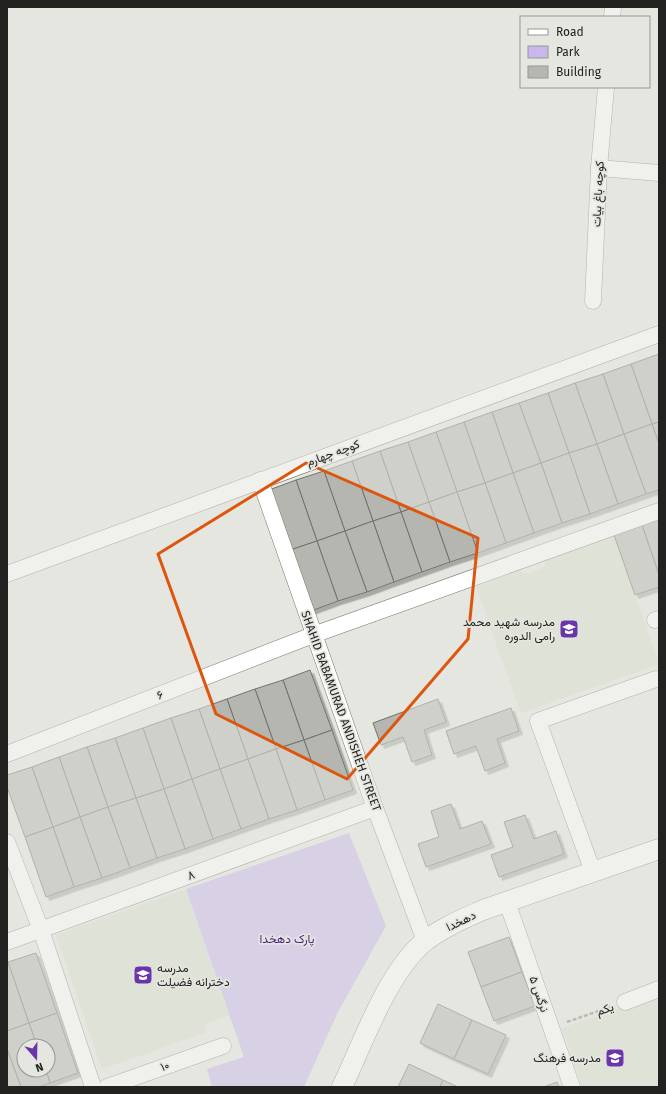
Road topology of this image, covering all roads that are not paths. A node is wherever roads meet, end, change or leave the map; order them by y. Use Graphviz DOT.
graph roads {
  1 [pos="606,88"];
  2 [pos="600,168"];
  3 [pos="659,173"];
  4 [pos="593,301"];
  5 [pos="659,334"];
  6 [pos="260,480"];
  7 [pos="659,511"];
  8 [pos="7,574"];
  9 [pos="313,635"];
  10 [pos="656,679"];
  11 [pos="7,754"];
  12 [pos="375,808"];
  13 [pos="7,842"];
  14 [pos="659,849"];
  15 [pos="593,872"];
  16 [pos="507,902"];
  17 [pos="41,930"];
  18 [pos="425,941"];
  19 [pos="7,942"];
  20 [pos="659,990"];
  21 [pos="625,1002"];
  22 [pos="223,1046"];
  23 [pos="93,1087"];
  24 [pos="107,1087"];
  25 [pos="342,1087"];
  26 [pos="572,1087"];
  1 -- 2 [label="street, کوچه باغ بیات"];
  2 -- 3 [label="street"];
  2 -- 4 [label="street, کوچه باغ بیات"];
  5 -- 6 [label="street, کوچه چهارم"];
  6 -- 8 [label="street, کوچه چهارم"];
  6 -- 9 [label="street, SHAHID BABAMURAD ANDISHEH STREET"];
  7 -- 9 [label="street, ۶"];
  9 -- 11 [label="street, ۶"];
  9 -- 12 [label="street, SHAHID BABAMURAD ANDISHEH STREET"];
  10 -- 15 [label="street"];
  12 -- 17 [label="street, ۸"];
  12 -- 18 [label="street, SHAHID BABAMURAD ANDISHEH STREET"];
  13 -- 17 [label="street"];
  14 -- 15 [label="street, دهخدا"];
  15 -- 16 [label="street, دهخدا"];
  16 -- 18 [label="street, دهخدا"];
  16 -- 26 [label="street, نرگس ۵"];
  17 -- 19 [label="street, ۸"];
  17 -- 23 [label="street"];
  18 -- 25 [label="street, دهخدا"];
  20 -- 21 [label="street, یکم"];
  22 -- 24 [label="street, ۱۰"];
}
